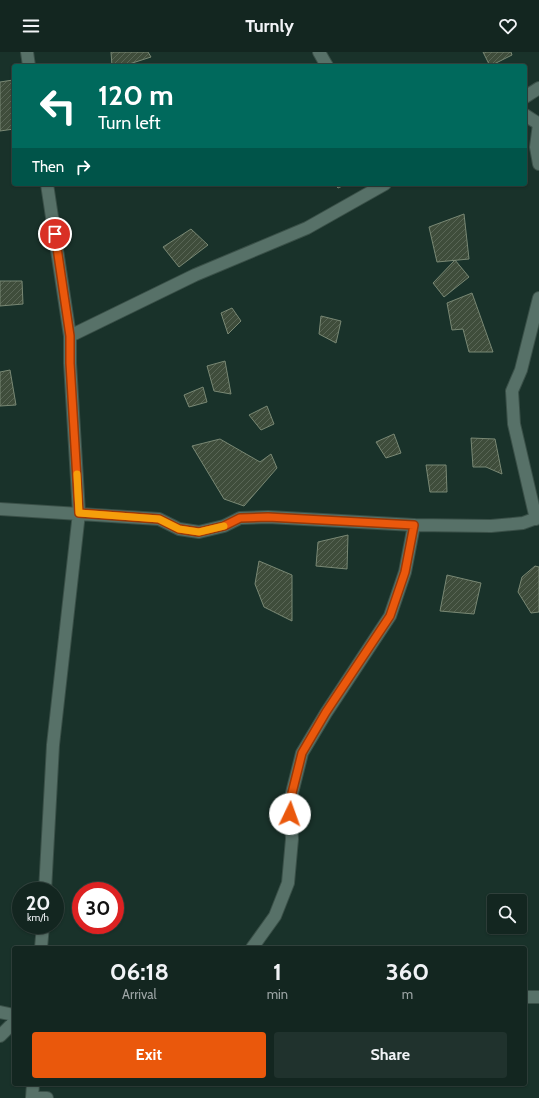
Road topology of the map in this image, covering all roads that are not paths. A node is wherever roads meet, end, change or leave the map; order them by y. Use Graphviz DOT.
graph roads {
  1 [pos="27,52"];
  2 [pos="319,52"];
  3 [pos="29,64"];
  4 [pos="326,64"];
  5 [pos="539,88"];
  6 [pos="527,96"];
  7 [pos="527,116"];
  8 [pos="539,124"];
  9 [pos="539,164"];
  10 [pos="47,186"];
  11 [pos="381,186"];
  12 [pos="539,298"];
  13 [pos="70,336"];
  14 [pos="0,509"];
  15 [pos="79,513"];
  16 [pos="538,518"];
  17 [pos="414,525"];
  18 [pos="45,882"];
  19 [pos="42,934"];
  20 [pos="41,946"];
  21 [pos="253,946"];
  22 [pos="527,997"];
  23 [pos="539,997"];
  24 [pos="0,1012"];
  25 [pos="12,1015"];
  26 [pos="12,1024"];
  27 [pos="0,1036"];
  28 [pos="32,1086"];
  29 [pos="32,1098"];
  30 [pos="47,1098"];
  1 -- 3 [label="street"];
  2 -- 4 [label="street"];
  5 -- 6 [label="street"];
  7 -- 8 [label="street"];
  8 -- 9 [label="street"];
  10 -- 13 [label="street"];
  11 -- 13 [label="street"];
  12 -- 16 [label="street"];
  13 -- 15 [label="street"];
  14 -- 15 [label="street"];
  15 -- 17 [label="street"];
  15 -- 18 [label="street"];
  16 -- 17 [label="street"];
  17 -- 21 [label="street"];
  19 -- 20 [label="street"];
  22 -- 23 [label="street"];
  24 -- 25 [label="street"];
  26 -- 27 [label="street"];
  28 -- 29 [label="street"];
  29 -- 30 [label="street"];
}
